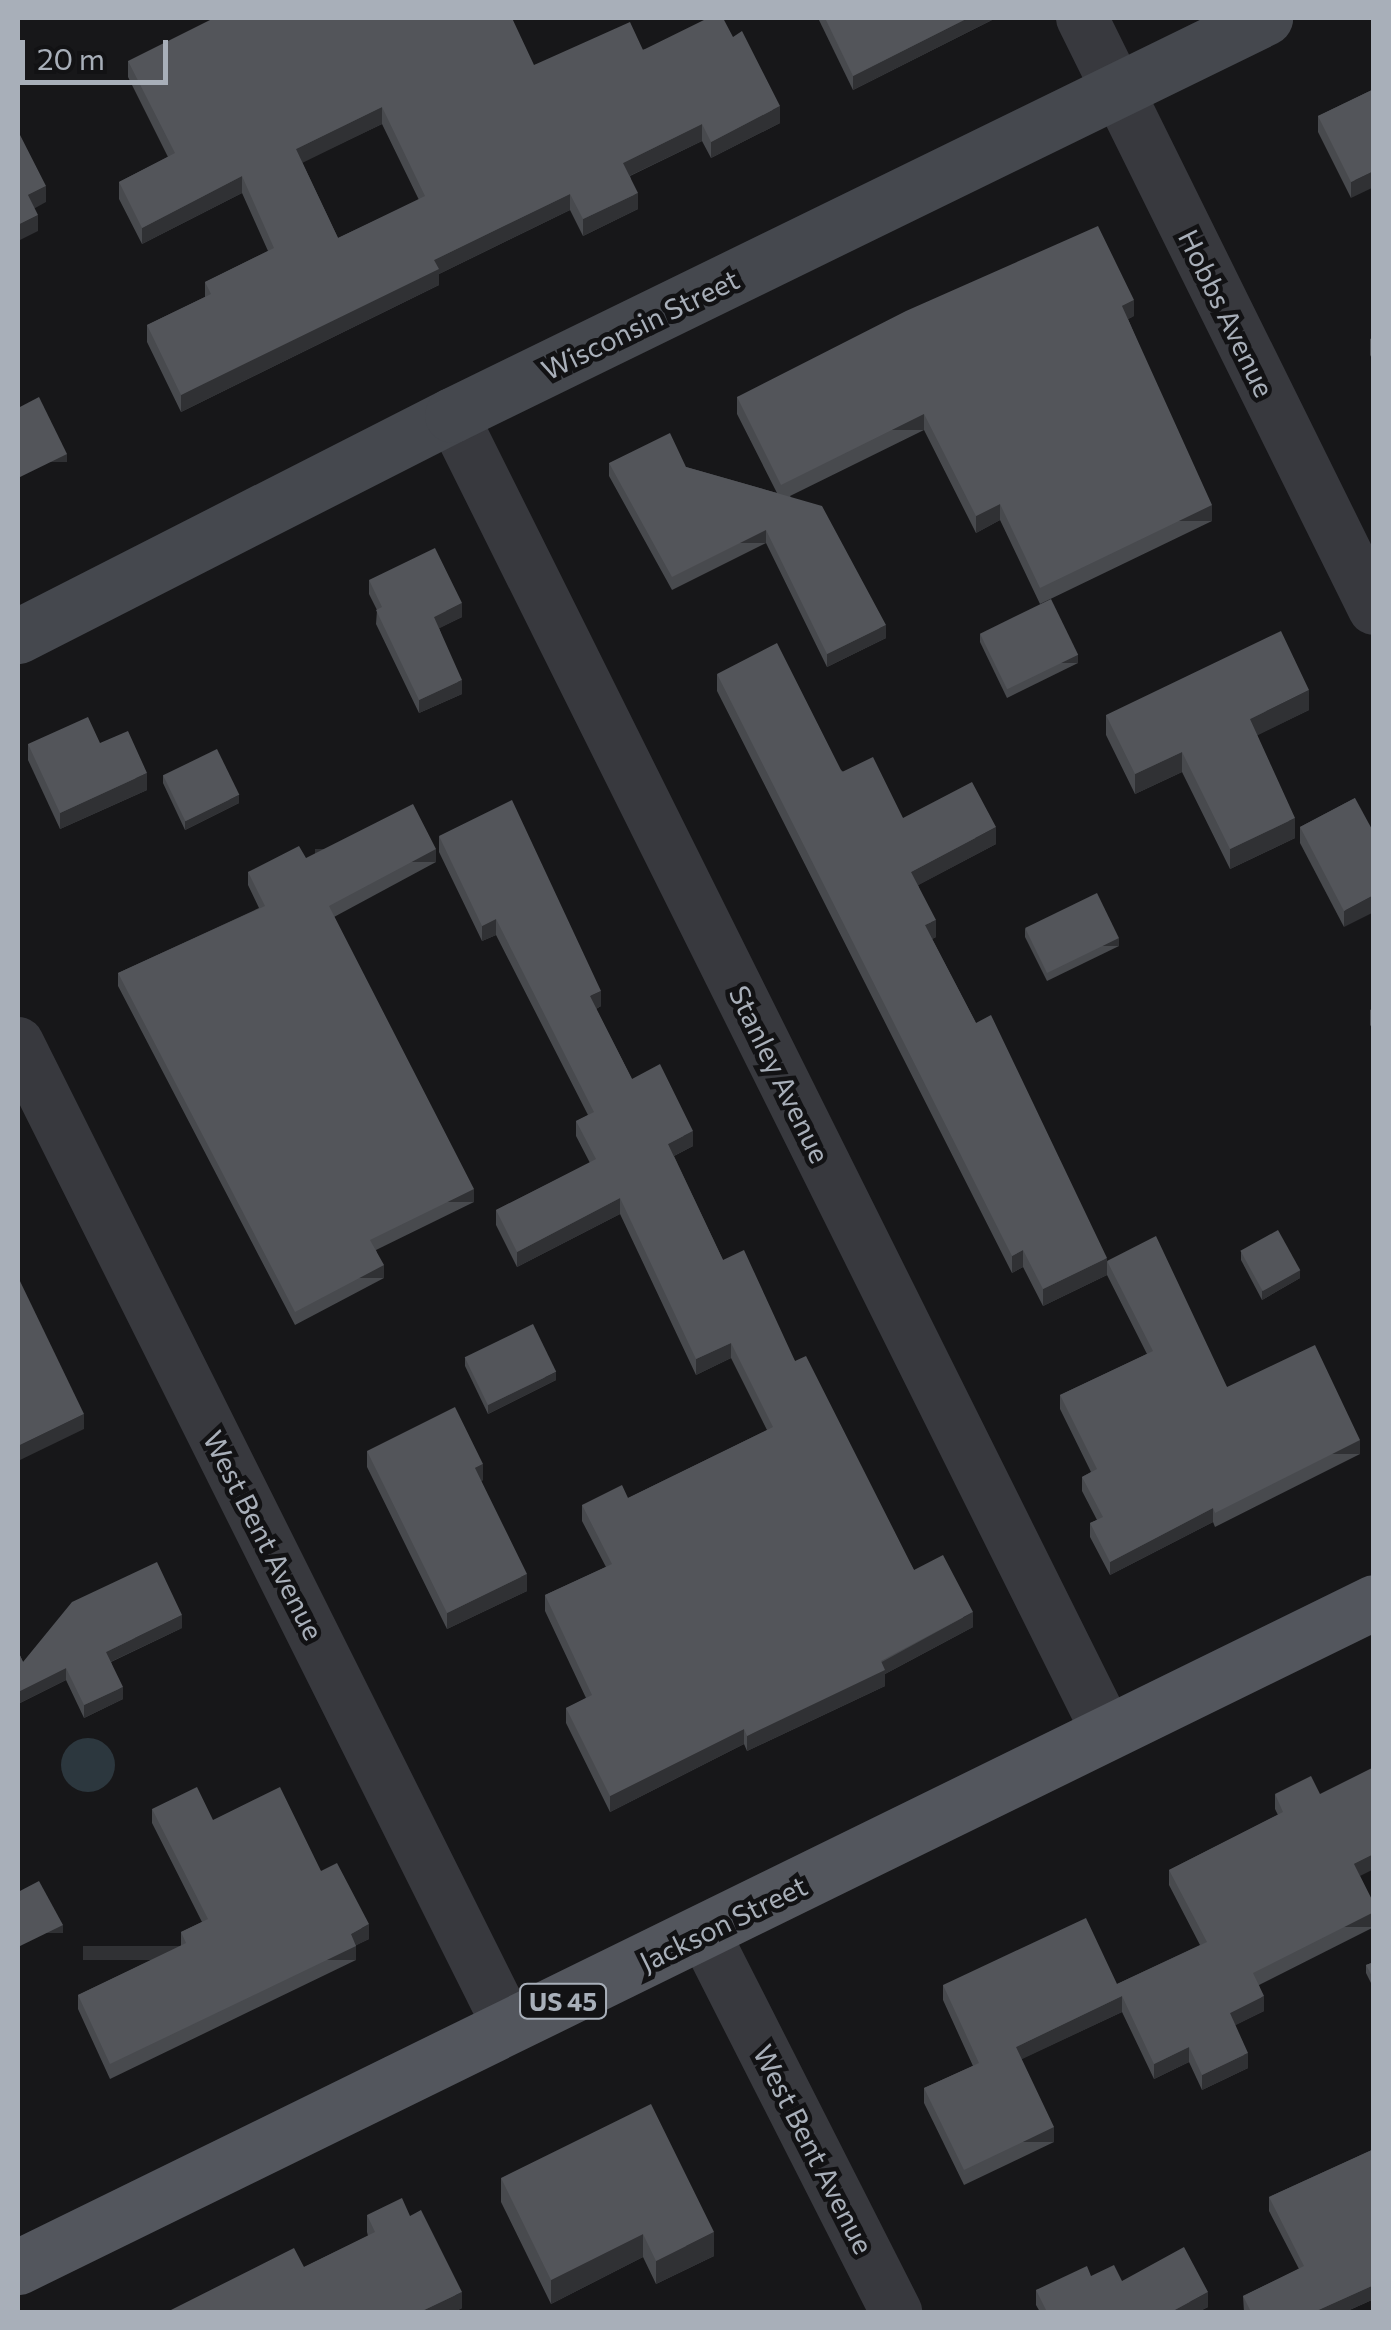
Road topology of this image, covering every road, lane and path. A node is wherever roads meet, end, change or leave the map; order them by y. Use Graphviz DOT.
graph roads {
  1 [pos="1082,18"];
  2 [pos="1265,18"];
  3 [pos="1118,91"];
  4 [pos="452,415"];
  5 [pos="1374,609"];
  6 [pos="18,636"];
  7 [pos="18,1042"];
  8 [pos="1374,1602"];
  9 [pos="1108,1733"];
  10 [pos="704,1933"];
  11 [pos="509,2027"];
  12 [pos="18,2267"];
  13 [pos="896,2312"];
  1 -- 3 [label="street, Hobbs Avenue"];
  2 -- 3 [label="street, Wisconsin Street"];
  3 -- 4 [label="street, Wisconsin Street"];
  3 -- 5 [label="street, Hobbs Avenue"];
  4 -- 6 [label="street, Wisconsin Street"];
  4 -- 9 [label="street, Stanley Avenue"];
  7 -- 11 [label="street, West Bent Avenue"];
  8 -- 9 [label="main road, Jackson Street / US 45"];
  9 -- 10 [label="main road, Jackson Street / US 45"];
  10 -- 11 [label="main road, Jackson Street / US 45"];
  10 -- 13 [label="street, West Bent Avenue"];
  11 -- 12 [label="main road, Jackson Street / US 45"];
}
